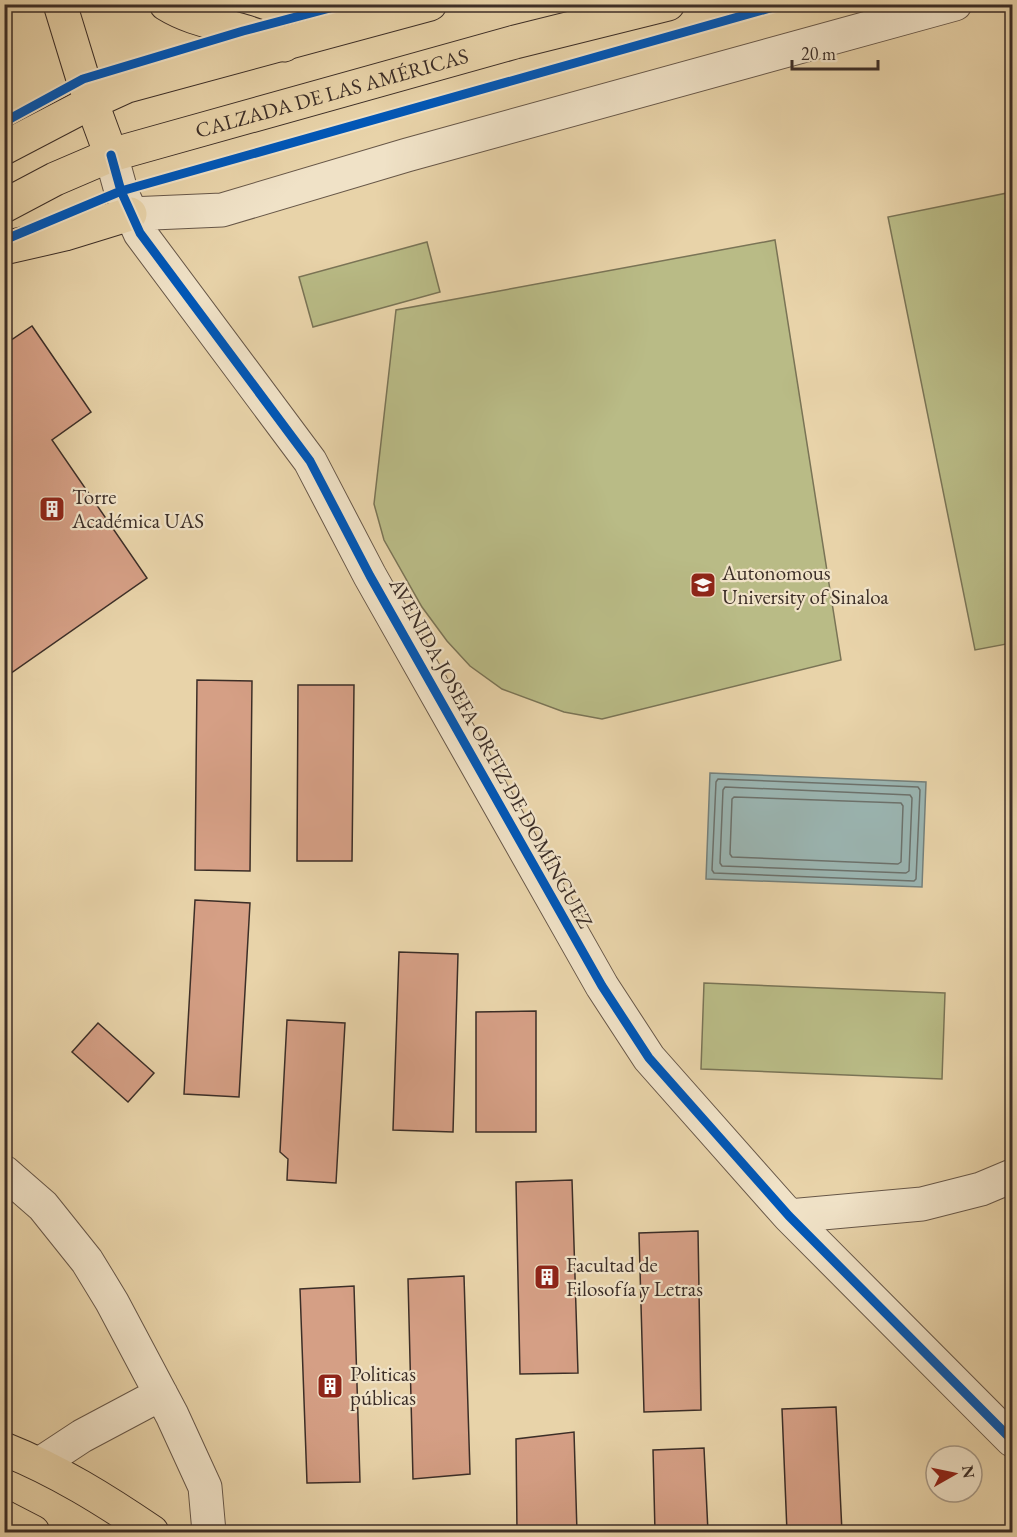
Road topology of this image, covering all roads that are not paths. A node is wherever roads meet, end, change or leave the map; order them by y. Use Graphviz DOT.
graph roads {
  1 [pos="60,4"];
  2 [pos="166,4"];
  3 [pos="430,4"];
  4 [pos="668,4"];
  5 [pos="955,4"];
  6 [pos="284,45"];
  7 [pos="92,102"];
  8 [pos="4,148"];
  9 [pos="111,155"];
  10 [pos="4,206"];
  11 [pos="130,214"];
  12 [pos="4,248"];
  13 [pos="4,1172"];
  14 [pos="1012,1176"];
  15 [pos="789,1216"];
  16 [pos="161,1394"];
  17 [pos="1012,1440"];
  18 [pos="4,1449"];
  19 [pos="41,1463"];
  20 [pos="4,1517"];
  21 [pos="33,1533"];
  22 [pos="152,1533"];
  23 [pos="209,1533"];
  1 -- 7 [label="main road, AVENIDA JOSEFA ORTIZ DE DOMÍNGUEZ"];
  2 -- 6 [label="main road"];
  3 -- 6 [label="main road"];
  4 -- 9 [label="main road, CALZADA DE LAS AMÉRICAS"];
  5 -- 11 [label="street"];
  6 -- 7 [label="main road"];
  7 -- 8 [label="main road"];
  7 -- 9 [label="main road, AVENIDA JOSEFA ORTIZ DE DOMÍNGUEZ"];
  9 -- 10 [label="main road, CALZADA DE LAS AMÉRICAS"];
  9 -- 11 [label="street, AVENIDA JOSEFA ORTIZ DE DOMÍNGUEZ"];
  11 -- 12 [label="main road"];
  11 -- 15 [label="street, AVENIDA JOSEFA ORTIZ DE DOMÍNGUEZ"];
  13 -- 16 [label="street"];
  14 -- 15 [label="street"];
  15 -- 17 [label="street, AVENIDA JOSEFA ORTIZ DE DOMÍNGUEZ"];
  16 -- 19 [label="street"];
  16 -- 23 [label="street"];
  18 -- 19 [label="main road"];
  19 -- 22 [label="main road"];
  20 -- 21 [label="main road"];
}
